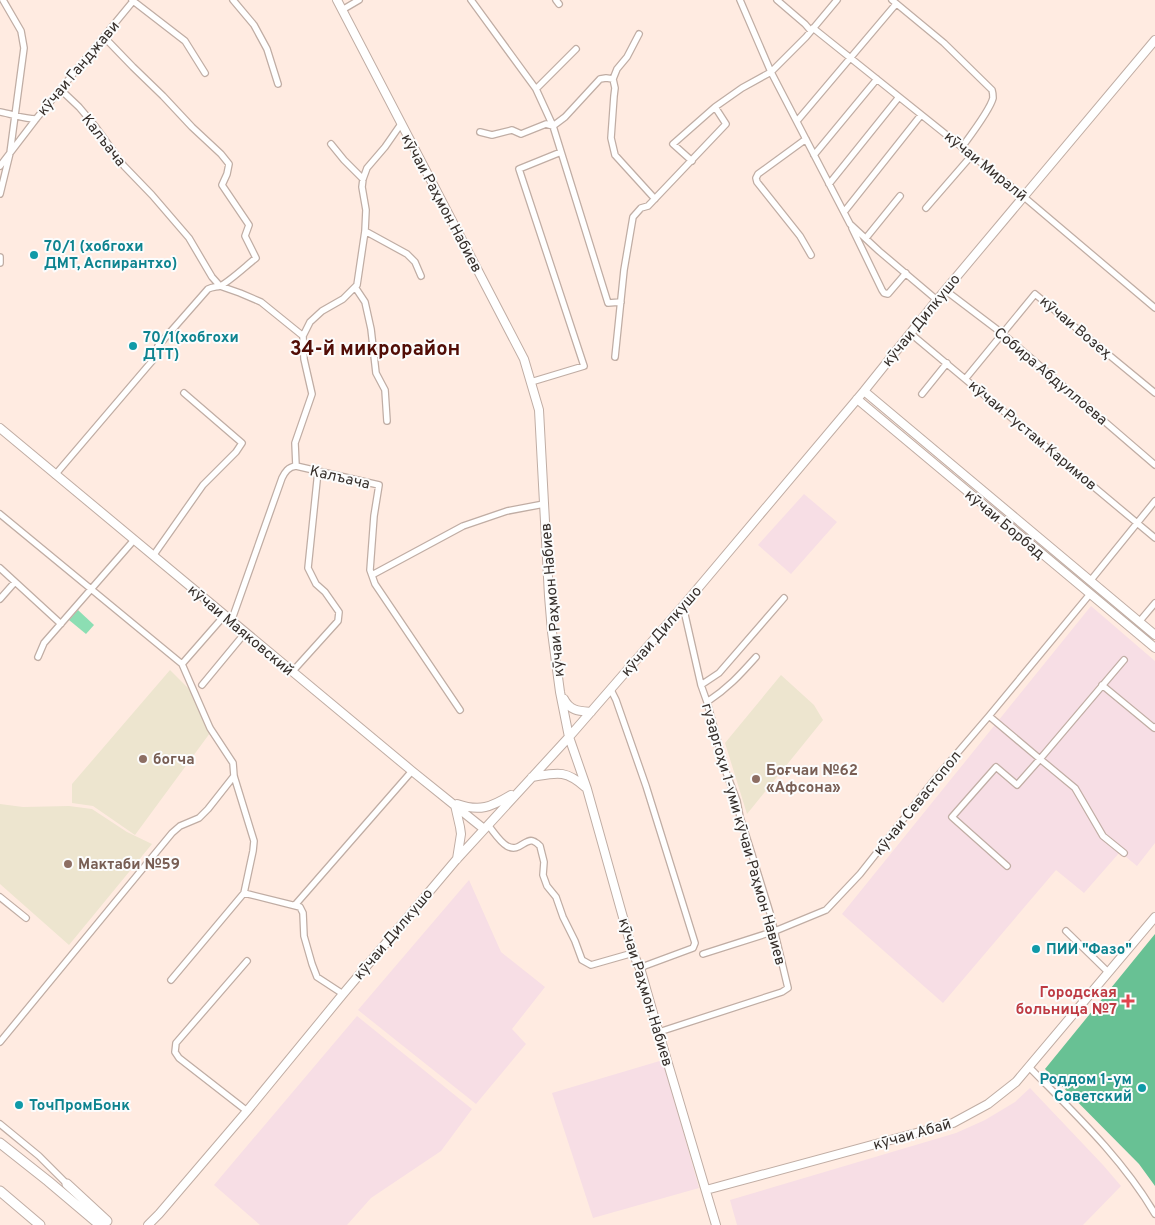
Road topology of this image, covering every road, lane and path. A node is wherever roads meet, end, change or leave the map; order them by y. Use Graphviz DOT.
graph roads {
  1 [pos="4,0"];
  2 [pos="133,0"];
  3 [pos="233,0"];
  4 [pos="337,0"];
  5 [pos="359,0"];
  6 [pos="471,0"];
  7 [pos="740,0"];
  8 [pos="777,0"];
  9 [pos="837,0"];
  10 [pos="894,2"];
  11 [pos="342,10"];
  12 [pos="812,30"];
  13 [pos="639,34"];
  14 [pos="104,38"];
  15 [pos="1155,40"];
  16 [pos="576,50"];
  17 [pos="850,58"];
  18 [pos="205,72"];
  19 [pos="771,72"];
  20 [pos="613,79"];
  21 [pos="877,79"];
  22 [pos="278,84"];
  23 [pos="536,89"];
  24 [pos="61,90"];
  25 [pos="899,97"];
  26 [pos="715,107"];
  27 [pos="0,112"];
  28 [pos="14,114"];
  29 [pos="922,115"];
  30 [pos="36,119"];
  31 [pos="797,121"];
  32 [pos="401,124"];
  33 [pos="553,126"];
  34 [pos="480,132"];
  35 [pos="806,139"];
  36 [pos="332,144"];
  37 [pos="962,147"];
  38 [pos="561,152"];
  39 [pos="10,153"];
  40 [pos="814,155"];
  41 [pos="972,155"];
  42 [pos="692,161"];
  43 [pos="0,166"];
  44 [pos="363,179"];
  45 [pos="829,184"];
  46 [pos="0,194"];
  47 [pos="900,196"];
  48 [pos="1024,197"];
  49 [pos="655,199"];
  50 [pos="926,208"];
  51 [pos="844,212"];
  52 [pos="850,224"];
  53 [pos="365,231"];
  54 [pos="866,238"];
  55 [pos="811,255"];
  56 [pos="0,257"];
  57 [pos="0,263"];
  58 [pos="906,273"];
  59 [pos="421,276"];
  60 [pos="220,286"];
  61 [pos="355,287"];
  62 [pos="945,290"];
  63 [pos="937,300"];
  64 [pos="621,302"];
  65 [pos="1155,308"];
  66 [pos="910,333"];
  67 [pos="1002,334"];
  68 [pos="302,336"];
  69 [pos="158,346"];
  70 [pos="615,357"];
  71 [pos="153,360"];
  72 [pos="947,363"];
  73 [pos="966,378"];
  74 [pos="531,382"];
  75 [pos="864,391"];
  76 [pos="184,393"];
  77 [pos="1155,393"];
  78 [pos="922,394"];
  79 [pos="857,399"];
  80 [pos="387,421"];
  81 [pos="0,428"];
  82 [pos="1155,465"];
  83 [pos="296,466"];
  84 [pos="318,471"];
  85 [pos="55,475"];
  86 [pos="1155,501"];
  87 [pos="544,504"];
  88 [pos="0,514"];
  89 [pos="1137,523"];
  90 [pos="1155,538"];
  91 [pos="134,540"];
  92 [pos="153,556"];
  93 [pos="0,568"];
  94 [pos="372,575"];
  95 [pos="1091,580"];
  96 [pos="16,582"];
  97 [pos="92,589"];
  98 [pos="1090,594"];
  99 [pos="784,598"];
  100 [pos="0,600"];
  101 [pos="1155,603"];
  102 [pos="683,606"];
  103 [pos="224,616"];
  104 [pos="231,622"];
  105 [pos="1140,622"];
  106 [pos="61,624"];
  107 [pos="245,633"];
  108 [pos="1155,635"];
  109 [pos="1155,648"];
  110 [pos="38,657"];
  111 [pos="756,657"];
  112 [pos="1124,660"];
  113 [pos="182,664"];
  114 [pos="292,672"];
  115 [pos="202,685"];
  116 [pos="701,685"];
  117 [pos="1102,685"];
  118 [pos="611,690"];
  119 [pos="560,692"];
  120 [pos="707,702"];
  121 [pos="460,710"];
  122 [pos="591,712"];
  123 [pos="990,716"];
  124 [pos="1155,727"];
  125 [pos="569,737"];
  126 [pos="1040,759"];
  127 [pos="412,771"];
  128 [pos="234,776"];
  129 [pos="532,777"];
  130 [pos="587,789"];
  131 [pos="519,790"];
  132 [pos="453,803"];
  133 [pos="486,827"];
  134 [pos="1124,852"];
  135 [pos="456,860"];
  136 [pos="1007,866"];
  137 [pos="244,893"];
  138 [pos="0,897"];
  139 [pos="295,905"];
  140 [pos="1155,917"];
  141 [pos="26,918"];
  142 [pos="775,931"];
  143 [pos="1066,931"];
  144 [pos="633,952"];
  145 [pos="703,954"];
  146 [pos="248,961"];
  147 [pos="639,968"];
  148 [pos="1108,972"];
  149 [pos="171,980"];
  150 [pos="343,994"];
  151 [pos="659,1032"];
  152 [pos="0,1042"];
  153 [pos="1029,1067"];
  154 [pos="247,1111"];
  155 [pos="0,1124"];
  156 [pos="0,1143"];
  157 [pos="67,1184"];
  158 [pos="706,1190"];
  159 [pos="0,1191"];
  160 [pos="83,1211"];
  161 [pos="159,1214"];
  162 [pos="1155,1214"];
  163 [pos="106,1224"];
  164 [pos="40,1225"];
  165 [pos="148,1225"];
  166 [pos="155,1225"];
  167 [pos="716,1225"];
  1 -- 28 [label="street"];
  2 -- 14 [label="street, кӯчаи Ганджави"];
  2 -- 18 [label="street"];
  3 -- 22 [label="street"];
  4 -- 11 [label="main road, кӯчаи Раҳмон Набиев"];
  5 -- 11 [label="street"];
  6 -- 23 [label="street"];
  7 -- 19 [label="street"];
  8 -- 12 [label="street, кӯчаи Миралӣ"];
  9 -- 12 [label="street"];
  10 -- 17 [label="street"];
  10 -- 37 [label="street"];
  11 -- 32 [label="main road, кӯчаи Раҳмон Набиев"];
  12 -- 17 [label="street, кӯчаи Миралӣ"];
  12 -- 19 [label="street"];
  13 -- 20 [label="street"];
  14 -- 24 [label="street, кӯчаи Ганджави"];
  14 -- 60 [label="street"];
  15 -- 48 [label="main road, кӯчаи Дилкушо"];
  16 -- 23 [label="street"];
  17 -- 21 [label="street, кӯчаи Миралӣ"];
  17 -- 31 [label="street"];
  19 -- 26 [label="street"];
  19 -- 31 [label="street"];
  20 -- 33 [label="street"];
  20 -- 49 [label="street"];
  21 -- 25 [label="street, кӯчаи Миралӣ"];
  21 -- 40 [label="street"];
  23 -- 33 [label="street"];
  24 -- 30 [label="street, кӯчаи Ганджави"];
  24 -- 60 [label="street, Калъача"];
  25 -- 29 [label="street, кӯчаи Миралӣ"];
  25 -- 45 [label="street"];
  26 -- 42 [label="street"];
  26 -- 42 [label="street"];
  27 -- 28 [label="street, кӯчаи Ганджави"];
  28 -- 30 [label="street, кӯчаи Ганджави"];
  28 -- 39 [label="street"];
  29 -- 37 [label="street, кӯчаи Миралӣ"];
  29 -- 51 [label="street"];
  30 -- 39 [label="street"];
  31 -- 35 [label="street"];
  32 -- 44 [label="street"];
  32 -- 74 [label="main road, кӯчаи Раҳмон Набиев"];
  33 -- 34 [label="street"];
  33 -- 38 [label="street"];
  35 -- 40 [label="street"];
  35 -- 55 [label="street"];
  36 -- 44 [label="street"];
  37 -- 41 [label="street, кӯчаи Миралӣ"];
  38 -- 64 [label="street"];
  38 -- 74 [label="street"];
  39 -- 43 [label="street"];
  39 -- 46 [label="street"];
  40 -- 45 [label="street"];
  41 -- 48 [label="street, кӯчаи Миралӣ"];
  41 -- 50 [label="street"];
  42 -- 49 [label="street"];
  44 -- 53 [label="street"];
  45 -- 51 [label="street"];
  47 -- 54 [label="street"];
  48 -- 62 [label="main road, кӯчаи Дилкушо"];
  48 -- 65 [label="street, кӯчаи Миралӣ"];
  49 -- 64 [label="street"];
  51 -- 52 [label="street"];
  52 -- 54 [label="street"];
  52 -- 58 [label="street"];
  53 -- 59 [label="street"];
  53 -- 61 [label="street"];
  54 -- 58 [label="street"];
  56 -- 57 [label="street"];
  58 -- 63 [label="street"];
  60 -- 68 [label="street"];
  60 -- 69 [label="street"];
  61 -- 68 [label="street"];
  61 -- 80 [label="street"];
  62 -- 63 [label="main road, кӯчаи Дилкушо"];
  62 -- 67 [label="street, Собира Абдуллоева"];
  63 -- 66 [label="main road, кӯчаи Дилкушо"];
  64 -- 70 [label="street"];
  66 -- 72 [label="street, кӯчаи Рустам Каримов"];
  66 -- 75 [label="main road, кӯчаи Дилкушо"];
  67 -- 73 [label="street, кӯчаи Возеҳ"];
  67 -- 77 [label="street, кӯчаи Возеҳ"];
  67 -- 82 [label="street, Собира Абдуллоева"];
  68 -- 83 [label="street, Калъача"];
  71 -- 85 [label="street"];
  72 -- 73 [label="street, кӯчаи Рустам Каримов"];
  72 -- 78 [label="street"];
  73 -- 89 [label="street, кӯчаи Рустам Каримов"];
  74 -- 87 [label="main road, кӯчаи Раҳмон Набиев"];
  75 -- 79 [label="main road, кӯчаи Дилкушо"];
  75 -- 95 [label="main road, кӯчаи Борбад"];
  76 -- 92 [label="street"];
  79 -- 98 [label="main road, кӯчаи Борбад"];
  79 -- 102 [label="main road, кӯчаи Дилкушо"];
  81 -- 85 [label="main road, кӯчаи Маяковский"];
  83 -- 84 [label="street, Калъача"];
  83 -- 104 [label="street"];
  84 -- 94 [label="street, Калъача"];
  84 -- 114 [label="street"];
  85 -- 91 [label="main road, кӯчаи Маяковский"];
  86 -- 89 [label="street"];
  87 -- 94 [label="street"];
  87 -- 119 [label="main road, кӯчаи Раҳмон Набиев"];
  88 -- 97 [label="street"];
  89 -- 90 [label="street, кӯчаи Рустам Каримов"];
  89 -- 95 [label="street"];
  91 -- 92 [label="main road, кӯчаи Маяковский"];
  91 -- 97 [label="street"];
  92 -- 103 [label="main road, кӯчаи Маяковский"];
  93 -- 96 [label="street"];
  94 -- 121 [label="street, Калъача"];
  95 -- 105 [label="main road, кӯчаи Борбад"];
  96 -- 100 [label="street"];
  96 -- 106 [label="street"];
  97 -- 106 [label="street"];
  97 -- 113 [label="street"];
  98 -- 109 [label="main road, кӯчаи Борбад"];
  98 -- 123 [label="street, кӯчаи Севастопол"];
  99 -- 116 [label="street"];
  101 -- 105 [label="street"];
  102 -- 116 [label="street, гузаргоҳи 1-уми кӯчаи Раҳмон Навиев"];
  102 -- 118 [label="main road, кӯчаи Дилкушо"];
  103 -- 104 [label="main road, кӯчаи Маяковский"];
  103 -- 113 [label="street"];
  104 -- 107 [label="main road, кӯчаи Маяковский"];
  105 -- 108 [label="main road, кӯчаи Борбад"];
  106 -- 110 [label="street"];
  107 -- 114 [label="main road, кӯчаи Маяковский"];
  107 -- 115 [label="street"];
  111 -- 120 [label="street"];
  112 -- 117 [label="street"];
  113 -- 128 [label="street"];
  114 -- 127 [label="main road, кӯчаи Маяковский"];
  116 -- 120 [label="street, гузаргоҳи 1-уми кӯчаи Раҳмон Навиев"];
  117 -- 124 [label="street"];
  117 -- 126 [label="street"];
  118 -- 122 [label="main road, кӯчаи Дилкушо"];
  118 -- 147 [label="street"];
  119 -- 122 [label="main road"];
  119 -- 125 [label="main road, кӯчаи Раҳмон Набиев"];
  120 -- 142 [label="street, гузаргоҳи 1-уми кӯчаи Раҳмон Навиев"];
  122 -- 125 [label="main road, кӯчаи Дилкушо"];
  123 -- 126 [label="street"];
  123 -- 142 [label="street, кӯчаи Севастопол"];
  125 -- 129 [label="main road, кӯчаи Дилкушо"];
  125 -- 130 [label="main road, кӯчаи Раҳмон Набиев"];
  126 -- 134 [label="street"];
  126 -- 136 [label="street"];
  127 -- 132 [label="main road, кӯчаи Маяковский"];
  127 -- 139 [label="street"];
  128 -- 137 [label="street"];
  128 -- 152 [label="street"];
  129 -- 130 [label="main road"];
  129 -- 131 [label="main road, кӯчаи Дилкушо"];
  130 -- 144 [label="main road, кӯчаи Раҳмон Набиев"];
  131 -- 132 [label="main road"];
  131 -- 133 [label="main road, кӯчаи Дилкушо"];
  132 -- 133 [label="main road, кӯчаи Маяковский"];
  132 -- 135 [label="main road"];
  133 -- 135 [label="main road, кӯчаи Дилкушо"];
  133 -- 144 [label="street"];
  135 -- 150 [label="main road, кӯчаи Дилкушо"];
  137 -- 139 [label="street"];
  137 -- 149 [label="street"];
  138 -- 141 [label="street"];
  139 -- 150 [label="street"];
  140 -- 148 [label="main road, кӯчаи Абаӣ"];
  142 -- 145 [label="street, кӯчаи Севастопол"];
  142 -- 151 [label="street, гузаргоҳи 1-уми кӯчаи Раҳмон Навиев"];
  143 -- 148 [label="street"];
  144 -- 147 [label="main road, кӯчаи Раҳмон Набиев"];
  146 -- 154 [label="street"];
  147 -- 151 [label="main road, кӯчаи Раҳмон Набиев"];
  148 -- 153 [label="main road, кӯчаи Абаӣ"];
  150 -- 154 [label="main road, кӯчаи Дилкушо"];
  151 -- 158 [label="main road, кӯчаи Раҳмон Набиев"];
  153 -- 158 [label="main road, кӯчаи Абаӣ"];
  153 -- 162 [label="street"];
  154 -- 161 [label="main road, кӯчаи Дилкушо"];
  155 -- 157 [label="street"];
  156 -- 160 [label="main road"];
  157 -- 160 [label="main road"];
  157 -- 163 [label="main road"];
  158 -- 167 [label="main road, кӯчаи Раҳмон Набиев"];
  159 -- 164 [label="main road"];
  160 -- 163 [label="main road"];
  161 -- 165 [label="main road, кӯчаи Дилкушо"];
  161 -- 166 [label="main road"];
}
